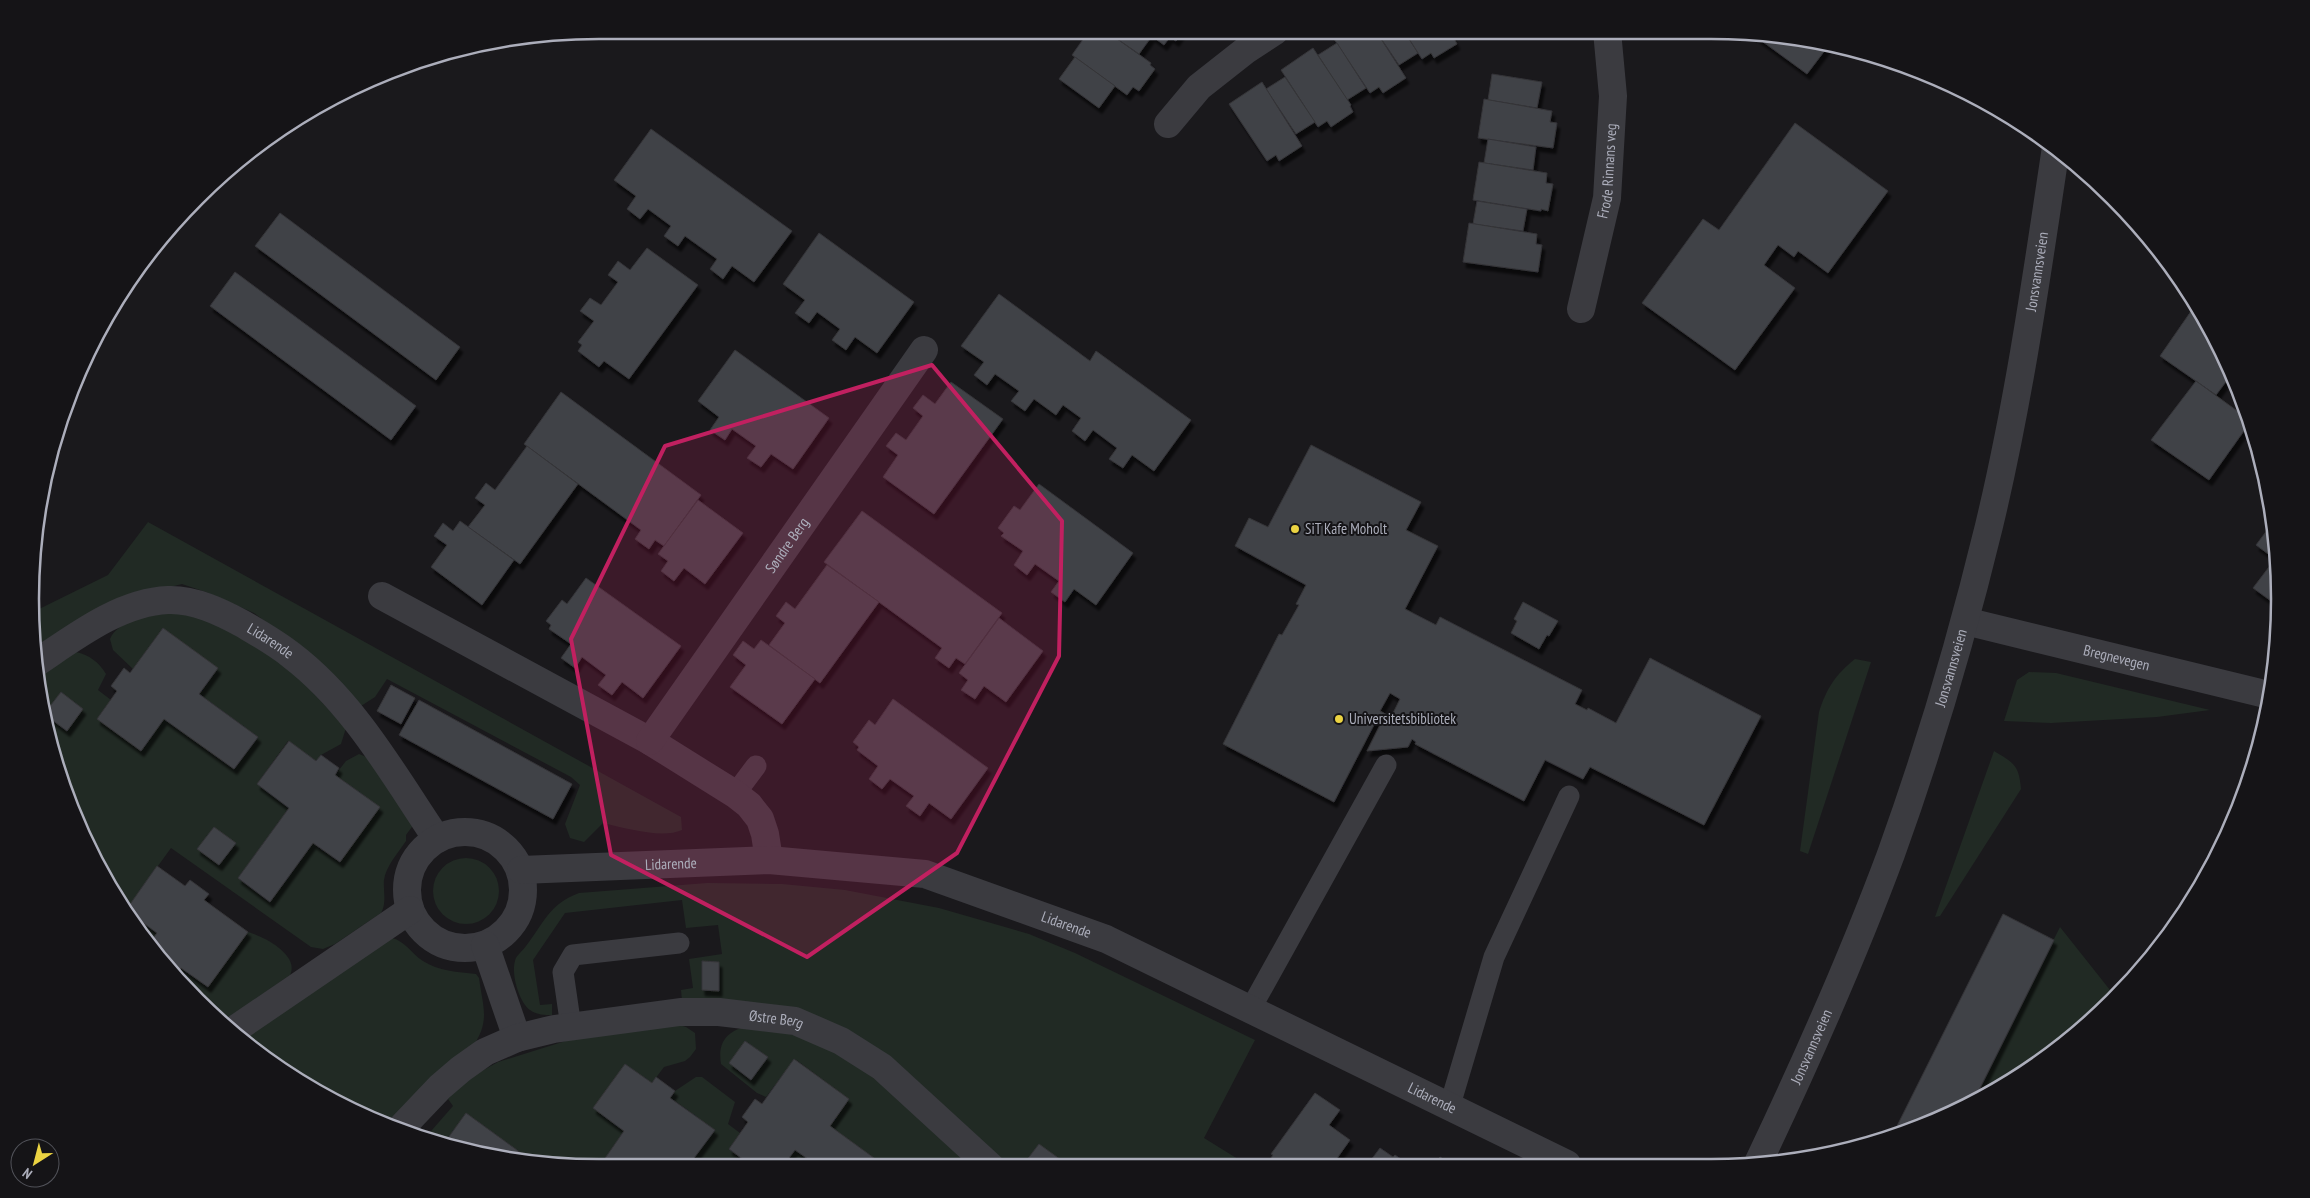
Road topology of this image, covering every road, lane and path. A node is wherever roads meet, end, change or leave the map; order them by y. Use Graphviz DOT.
graph roads {
  1 [pos="1263,39"];
  2 [pos="1608,39"];
  3 [pos="1168,124"];
  4 [pos="2054,157"];
  5 [pos="1581,309"];
  6 [pos="924,350"];
  7 [pos="382,596"];
  8 [pos="1965,621"];
  9 [pos="43,659"];
  10 [pos="2262,694"];
  11 [pos="650,741"];
  12 [pos="1386,765"];
  13 [pos="756,766"];
  14 [pos="735,794"];
  15 [pos="1569,796"];
  16 [pos="437,839"];
  17 [pos="768,860"];
  18 [pos="520,870"];
  19 [pos="410,910"];
  20 [pos="679,943"];
  21 [pos="485,945"];
  22 [pos="1251,1008"];
  23 [pos="238,1027"];
  24 [pos="571,1027"];
  25 [pos="517,1038"];
  26 [pos="1450,1105"];
  27 [pos="404,1124"];
  28 [pos="1761,1157"];
  29 [pos="982,1159"];
  30 [pos="1557,1159"];
  1 -- 3 [label="street"];
  2 -- 5 [label="street, Frode Rinnans veg"];
  4 -- 8 [label="street, Jonsvannsveien"];
  6 -- 11 [label="street, Søndre Berg"];
  7 -- 11 [label="street"];
  8 -- 10 [label="street, Bregnevegen"];
  8 -- 28 [label="street, Jonsvannsveien"];
  9 -- 16 [label="street, Lidarende"];
  11 -- 14 [label="street"];
  12 -- 22 [label="lane"];
  13 -- 14 [label="lane"];
  14 -- 17 [label="street"];
  15 -- 26 [label="lane"];
  16 -- 18 [label="street"];
  16 -- 19 [label="street"];
  17 -- 18 [label="street, Lidarende"];
  17 -- 22 [label="street, Lidarende"];
  18 -- 21 [label="street"];
  19 -- 21 [label="street"];
  19 -- 23 [label="street"];
  20 -- 24 [label="lane"];
  21 -- 25 [label="street"];
  22 -- 26 [label="street, Lidarende"];
  24 -- 25 [label="street, Østre Berg"];
  24 -- 29 [label="street, Østre Berg"];
  25 -- 27 [label="street, Østre Berg"];
  26 -- 30 [label="street, Lidarende"];
}
